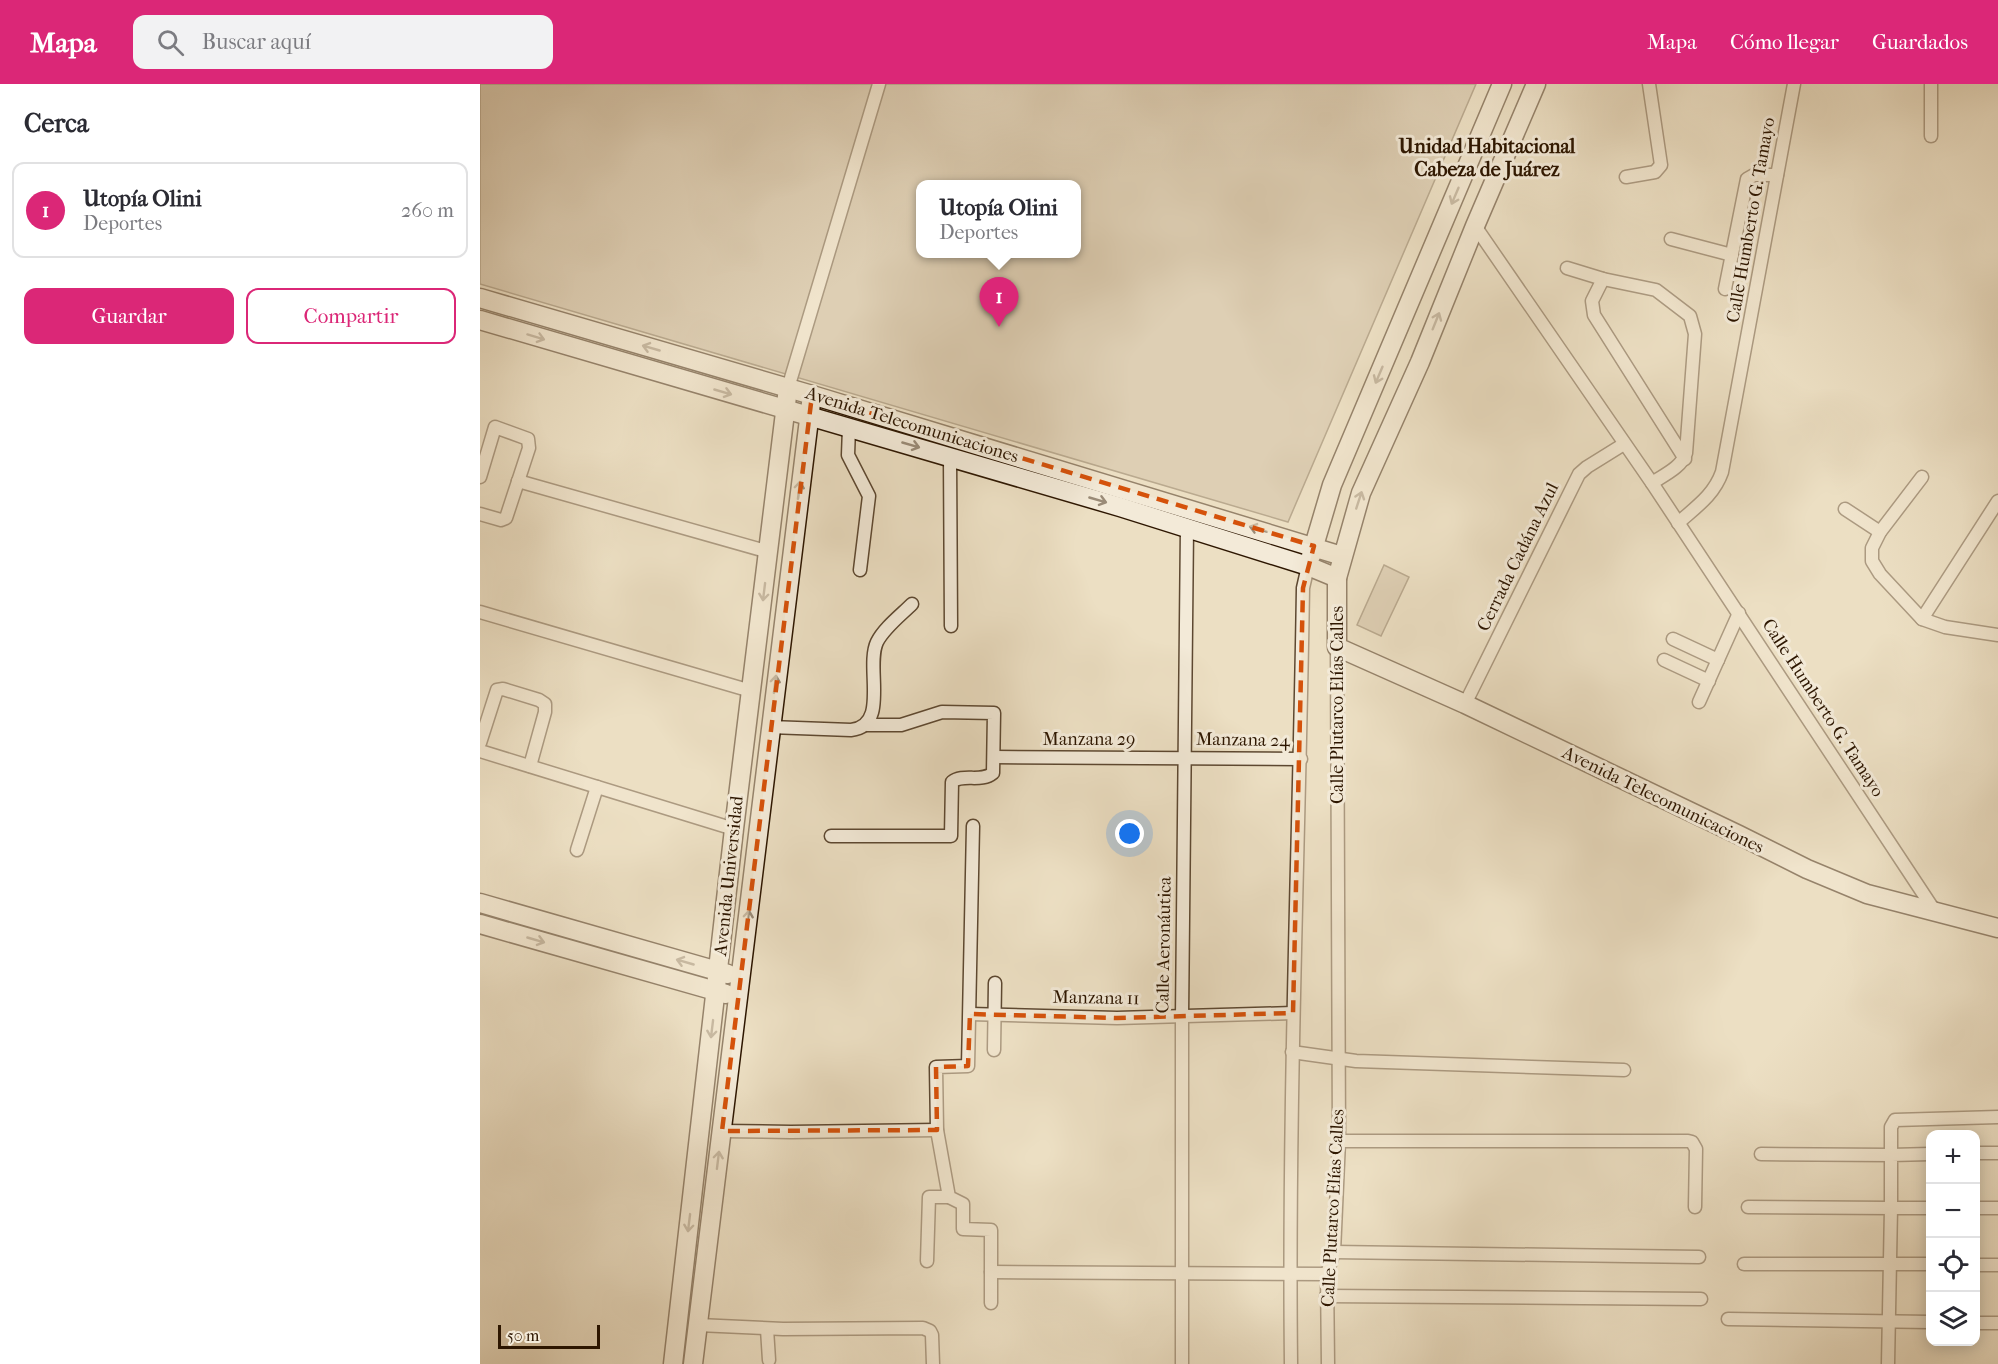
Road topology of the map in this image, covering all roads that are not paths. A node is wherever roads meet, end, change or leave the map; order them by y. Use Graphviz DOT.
graph roads {
  1 [pos="879,84"];
  2 [pos="1502,84"];
  3 [pos="1536,84"];
  4 [pos="1649,84"];
  5 [pos="1794,84"];
  6 [pos="1931,84"];
  7 [pos="1931,136"];
  8 [pos="1777,174"];
  9 [pos="1626,177"];
  10 [pos="1474,226"];
  11 [pos="1671,239"];
  12 [pos="1732,255"];
  13 [pos="1567,268"];
  14 [pos="1603,279"];
  15 [pos="1725,289"];
  16 [pos="480,298"];
  17 [pos="480,320"];
  18 [pos="788,388"];
  19 [pos="812,395"];
  20 [pos="786,410"];
  21 [pos="808,417"];
  22 [pos="849,428"];
  23 [pos="1624,444"];
  24 [pos="950,457"];
  25 [pos="1685,459"];
  26 [pos="480,477"];
  27 [pos="1922,477"];
  28 [pos="518,481"];
  29 [pos="1652,483"];
  30 [pos="1998,501"];
  31 [pos="1845,509"];
  32 [pos="480,514"];
  33 [pos="1678,523"];
  34 [pos="1186,527"];
  35 [pos="1880,532"];
  36 [pos="1314,546"];
  37 [pos="769,552"];
  38 [pos="1342,556"];
  39 [pos="1308,566"];
  40 [pos="860,570"];
  41 [pos="1337,578"];
  42 [pos="912,604"];
  43 [pos="480,612"];
  44 [pos="1739,613"];
  45 [pos="1922,619"];
  46 [pos="951,626"];
  47 [pos="1998,635"];
  48 [pos="1673,639"];
  49 [pos="1337,647"];
  50 [pos="1664,660"];
  51 [pos="1718,660"];
  52 [pos="1709,681"];
  53 [pos="751,692"];
  54 [pos="1699,702"];
  55 [pos="1465,704"];
  56 [pos="867,725"];
  57 [pos="770,727"];
  58 [pos="480,743"];
  59 [pos="480,751"];
  60 [pos="994,757"];
  61 [pos="1184,757"];
  62 [pos="1301,759"];
  63 [pos="530,766"];
  64 [pos="597,787"];
  65 [pos="973,826"];
  66 [pos="734,828"];
  67 [pos="831,836"];
  68 [pos="577,850"];
  69 [pos="480,903"];
  70 [pos="1937,914"];
  71 [pos="480,924"];
  72 [pos="1998,928"];
  73 [pos="718,971"];
  74 [pos="741,977"];
  75 [pos="995,983"];
  76 [pos="716,991"];
  77 [pos="739,997"];
  78 [pos="1293,1013"];
  79 [pos="970,1014"];
  80 [pos="995,1014"];
  81 [pos="1182,1016"];
  82 [pos="994,1050"];
  83 [pos="1292,1052"];
  84 [pos="1338,1057"];
  85 [pos="1624,1070"];
  86 [pos="1998,1117"];
  87 [pos="938,1130"];
  88 [pos="722,1131"];
  89 [pos="1339,1141"];
  90 [pos="1980,1153"];
  91 [pos="1998,1153"];
  92 [pos="1761,1154"];
  93 [pos="1926,1154"];
  94 [pos="1892,1155"];
  95 [pos="949,1197"];
  96 [pos="1695,1207"];
  97 [pos="1748,1208"];
  98 [pos="1891,1208"];
  99 [pos="1926,1208"];
  100 [pos="1980,1208"];
  101 [pos="1998,1208"];
  102 [pos="1334,1252"];
  103 [pos="1699,1257"];
  104 [pos="927,1261"];
  105 [pos="1744,1264"];
  106 [pos="1889,1264"];
  107 [pos="1926,1264"];
  108 [pos="1980,1265"];
  109 [pos="1998,1265"];
  110 [pos="991,1272"];
  111 [pos="1182,1274"];
  112 [pos="1327,1274"];
  113 [pos="1290,1275"];
  114 [pos="1326,1296"];
  115 [pos="1701,1299"];
  116 [pos="991,1303"];
  117 [pos="1728,1319"];
  118 [pos="1889,1321"];
  119 [pos="1926,1322"];
  120 [pos="1980,1323"];
  121 [pos="1998,1323"];
  122 [pos="698,1325"];
  123 [pos="767,1329"];
  124 [pos="769,1360"];
  125 [pos="673,1364"];
  126 [pos="693,1364"];
  127 [pos="933,1364"];
  128 [pos="1182,1364"];
  129 [pos="1291,1364"];
  130 [pos="1328,1364"];
  131 [pos="1888,1364"];
  1 -- 18 [label="street"];
  2 -- 36 [label="street, Calle Plutarco Elías Calles, one-way"];
  3 -- 10 [label="street, Calle Plutarco Elías Calles"];
  4 -- 9 [label="street"];
  5 -- 8 [label="street, Calle Humberto G. Tamayo"];
  6 -- 7 [label="street"];
  8 -- 12 [label="street"];
  8 -- 33 [label="street, Calle Humberto G. Tamayo"];
  10 -- 23 [label="street, Calle Humberto G. Tamayo"];
  38 -- 10 [label="street, Calle Plutarco Elías Calles, one-way"];
  11 -- 12 [label="street"];
  12 -- 15 [label="street"];
  13 -- 14 [label="street"];
  14 -- 25 [label="street"];
  14 -- 25 [label="street"];
  18 -- 16 [label="street, Avenida Telecomunicaciones, one-way"];
  17 -- 20 [label="street, Avenida Telecomunicaciones, one-way"];
  18 -- 19 [label="street, Avenida Telecomunicaciones"];
  18 -- 20 [label="street, Avenida Universidad"];
  19 -- 21 [label="street, Avenida Universidad"];
  36 -- 19 [label="street, Avenida Telecomunicaciones, one-way"];
  20 -- 21 [label="street, Avenida Telecomunicaciones"];
  20 -- 37 [label="street, Avenida Universidad"];
  21 -- 22 [label="street, Avenida Telecomunicaciones"];
  57 -- 21 [label="street, Avenida Universidad, one-way"];
  22 -- 24 [label="street, Avenida Telecomunicaciones, one-way"];
  22 -- 40 [label="street"];
  23 -- 29 [label="street, Calle Humberto G. Tamayo"];
  23 -- 55 [label="street, Cerrada Cadána Azul"];
  24 -- 34 [label="street, Avenida Telecomunicaciones, one-way"];
  24 -- 46 [label="street"];
  25 -- 29 [label="street"];
  26 -- 28 [label="street"];
  27 -- 35 [label="street"];
  28 -- 32 [label="street"];
  28 -- 37 [label="street"];
  29 -- 33 [label="street, Calle Humberto G. Tamayo"];
  30 -- 45 [label="street"];
  31 -- 35 [label="street"];
  33 -- 44 [label="street, Calle Humberto G. Tamayo"];
  34 -- 39 [label="street, Avenida Telecomunicaciones"];
  34 -- 61 [label="street, Calle Aeronáutica"];
  35 -- 45 [label="street"];
  36 -- 38 [label="street, Avenida Telecomunicaciones"];
  36 -- 39 [label="street, Calle Plutarco Elías Calles"];
  37 -- 53 [label="street, Avenida Universidad, one-way"];
  38 -- 41 [label="street, Calle Plutarco Elías Calles"];
  39 -- 41 [label="street, Avenida Telecomunicaciones"];
  39 -- 62 [label="street, Calle Plutarco Elías Calles"];
  41 -- 49 [label="street, Calle Plutarco Elías Calles"];
  42 -- 56 [label="street"];
  43 -- 53 [label="street"];
  44 -- 51 [label="street"];
  44 -- 70 [label="street, Calle Humberto G. Tamayo"];
  45 -- 47 [label="street"];
  48 -- 51 [label="street"];
  49 -- 55 [label="street, Avenida Telecomunicaciones"];
  49 -- 84 [label="street, Calle Plutarco Elías Calles"];
  50 -- 52 [label="street"];
  51 -- 52 [label="street"];
  52 -- 54 [label="street"];
  53 -- 66 [label="street, Avenida Universidad"];
  55 -- 70 [label="street, Avenida Telecomunicaciones"];
  56 -- 57 [label="street"];
  56 -- 60 [label="street"];
  74 -- 57 [label="street, Avenida Universidad, one-way"];
  58 -- 63 [label="street"];
  59 -- 63 [label="street"];
  60 -- 61 [label="street, Manzana 29"];
  60 -- 67 [label="street"];
  61 -- 62 [label="street, Manzana 24"];
  61 -- 81 [label="street, Calle Aeronáutica"];
  62 -- 78 [label="street, Calle Plutarco Elías Calles"];
  63 -- 64 [label="street"];
  64 -- 66 [label="street"];
  64 -- 68 [label="street"];
  65 -- 79 [label="street"];
  66 -- 73 [label="street, Avenida Universidad"];
  73 -- 69 [label="street, one-way"];
  70 -- 72 [label="street, Avenida Telecomunicaciones"];
  71 -- 76 [label="street, one-way"];
  73 -- 74 [label="street"];
  73 -- 76 [label="street, Avenida Universidad"];
  74 -- 77 [label="street, Avenida Universidad"];
  75 -- 80 [label="street"];
  76 -- 77 [label="street"];
  76 -- 125 [label="street, Avenida Universidad, one-way"];
  77 -- 88 [label="street, Avenida Universidad"];
  78 -- 81 [label="street, Manzana 11"];
  78 -- 83 [label="street, Calle Plutarco Elías Calles"];
  79 -- 80 [label="street, Manzana 11"];
  79 -- 87 [label="street"];
  80 -- 81 [label="street, Manzana 11"];
  80 -- 82 [label="street"];
  81 -- 111 [label="street, Calle Aeronáutica"];
  83 -- 84 [label="street"];
  83 -- 113 [label="street, Calle Plutarco Elías Calles"];
  84 -- 85 [label="street"];
  84 -- 89 [label="street, Calle Plutarco Elías Calles"];
  86 -- 94 [label="street"];
  87 -- 88 [label="street"];
  87 -- 95 [label="street"];
  122 -- 88 [label="street, Avenida Universidad, one-way"];
  89 -- 96 [label="street"];
  89 -- 102 [label="street, Calle Plutarco Elías Calles"];
  90 -- 91 [label="street"];
  92 -- 94 [label="street"];
  93 -- 94 [label="street"];
  94 -- 98 [label="street"];
  95 -- 104 [label="street"];
  95 -- 110 [label="street"];
  97 -- 98 [label="street"];
  98 -- 99 [label="street"];
  98 -- 106 [label="street"];
  100 -- 101 [label="street"];
  102 -- 103 [label="street"];
  102 -- 112 [label="street, Calle Plutarco Elías Calles"];
  105 -- 106 [label="street"];
  106 -- 107 [label="street"];
  106 -- 118 [label="street"];
  108 -- 109 [label="street"];
  110 -- 111 [label="street"];
  110 -- 116 [label="street"];
  111 -- 113 [label="street"];
  111 -- 128 [label="street, Calle Aeronáutica"];
  112 -- 113 [label="street"];
  112 -- 114 [label="street, Calle Plutarco Elías Calles"];
  113 -- 129 [label="street, Calle Plutarco Elías Calles"];
  114 -- 115 [label="street"];
  114 -- 130 [label="street, Calle Plutarco Elías Calles"];
  117 -- 118 [label="street"];
  118 -- 119 [label="street"];
  118 -- 131 [label="street"];
  120 -- 121 [label="street"];
  122 -- 123 [label="street"];
  122 -- 126 [label="street, Avenida Universidad"];
  123 -- 124 [label="street"];
  123 -- 127 [label="street"];
}
